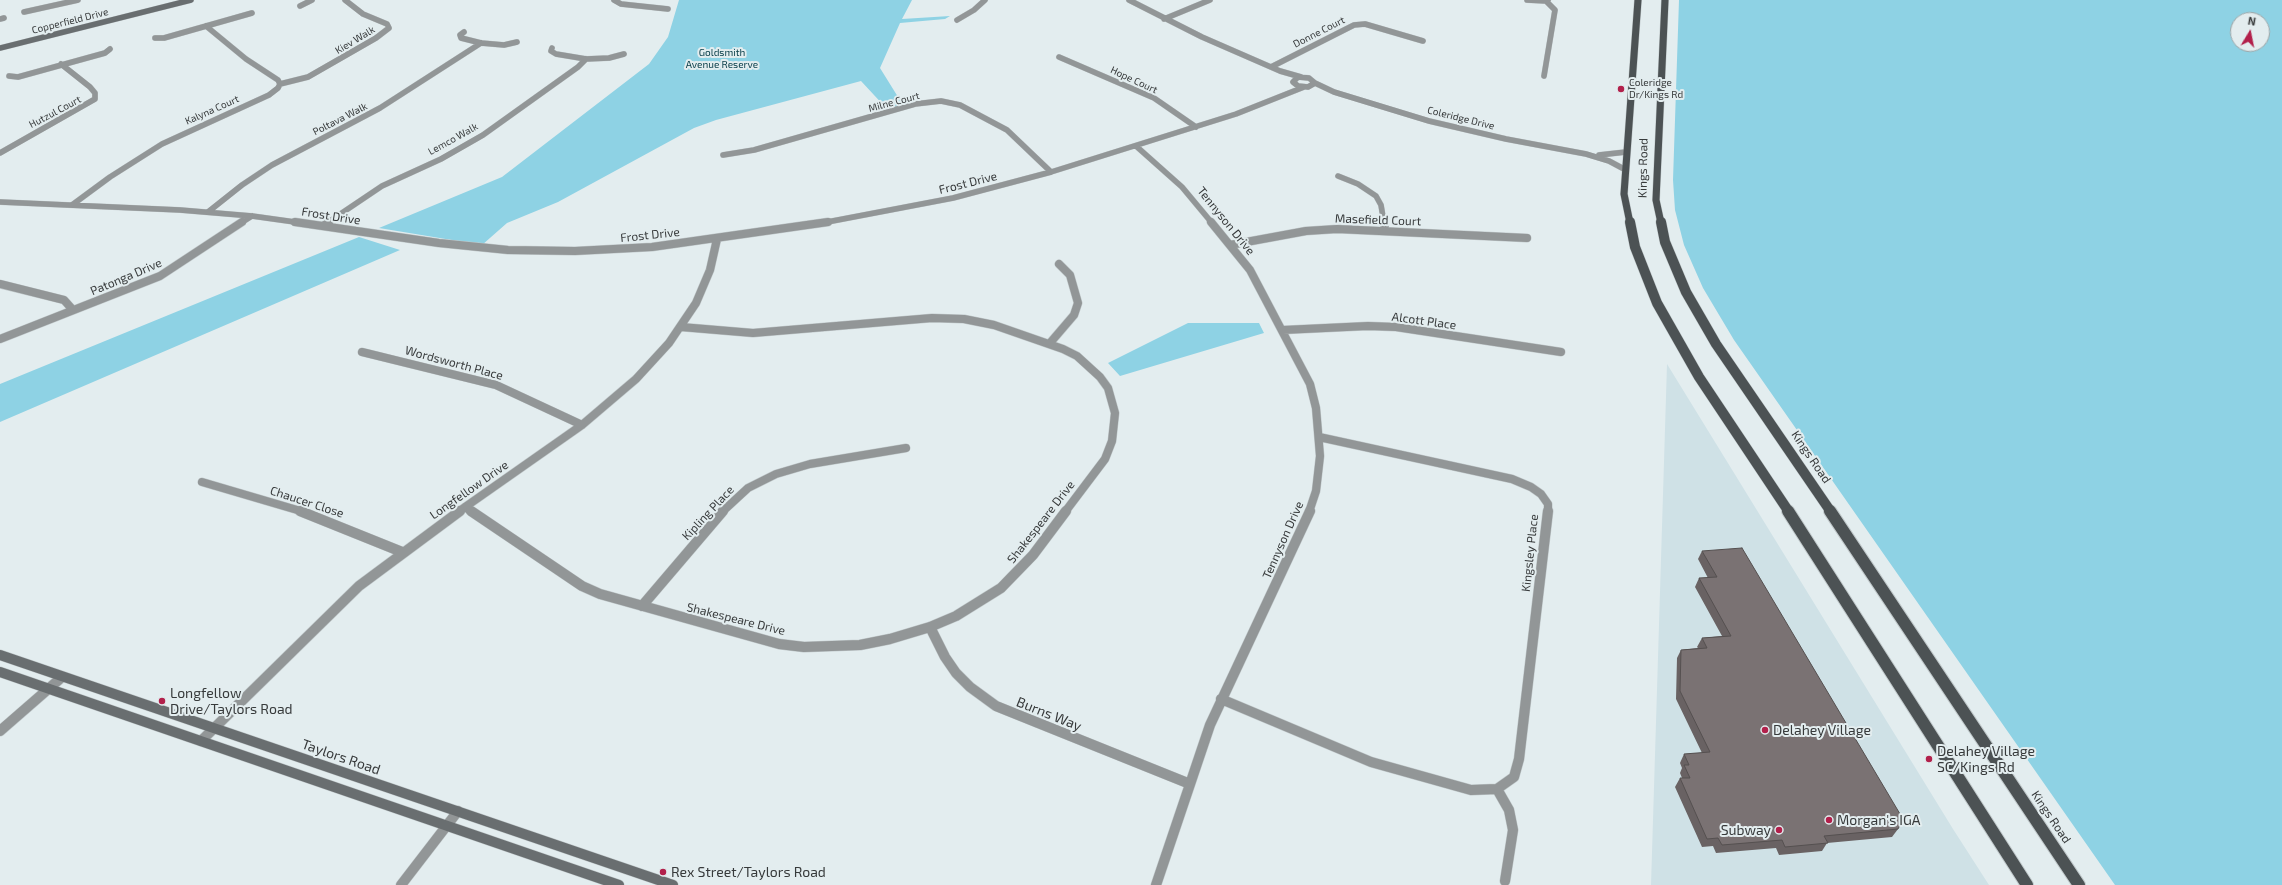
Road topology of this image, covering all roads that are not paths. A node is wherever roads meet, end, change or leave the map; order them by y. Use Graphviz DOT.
graph roads {
  1 [pos="78,0"];
  2 [pos="191,0"];
  3 [pos="312,0"];
  4 [pos="345,0"];
  5 [pos="614,0"];
  6 [pos="985,0"];
  7 [pos="1129,0"];
  8 [pos="1210,0"];
  9 [pos="1527,0"];
  10 [pos="1547,0"];
  11 [pos="1638,0"];
  12 [pos="1665,0"];
  13 [pos="66,1"];
  14 [pos="300,6"];
  15 [pos="668,10"];
  16 [pos="24,12"];
  17 [pos="252,13"];
  18 [pos="1164,19"];
  19 [pos="957,20"];
  20 [pos="206,26"];
  21 [pos="464,32"];
  22 [pos="155,38"];
  23 [pos="1423,41"];
  24 [pos="516,42"];
  25 [pos="481,43"];
  26 [pos="0,48"];
  27 [pos="552,48"];
  28 [pos="110,49"];
  29 [pos="624,54"];
  30 [pos="1059,57"];
  31 [pos="586,59"];
  32 [pos="60,64"];
  33 [pos="1271,67"];
  34 [pos="1280,71"];
  35 [pos="9,76"];
  36 [pos="1544,76"];
  37 [pos="1301,77"];
  38 [pos="1294,82"];
  39 [pos="1315,83"];
  40 [pos="280,84"];
  41 [pos="1306,87"];
  42 [pos="1334,92"];
  43 [pos="1285,94"];
  44 [pos="1196,127"];
  45 [pos="1136,146"];
  46 [pos="1626,152"];
  47 [pos="0,153"];
  48 [pos="1586,154"];
  49 [pos="723,155"];
  50 [pos="1624,170"];
  51 [pos="1051,172"];
  52 [pos="1338,176"];
  53 [pos="0,202"];
  54 [pos="72,205"];
  55 [pos="208,212"];
  56 [pos="252,216"];
  57 [pos="323,226"];
  58 [pos="1385,231"];
  59 [pos="1527,238"];
  60 [pos="717,239"];
  61 [pos="1230,245"];
  62 [pos="1059,264"];
  63 [pos="0,284"];
  64 [pos="73,310"];
  65 [pos="681,328"];
  66 [pos="1283,330"];
  67 [pos="0,339"];
  68 [pos="1050,343"];
  69 [pos="362,352"];
  70 [pos="1561,352"];
  71 [pos="582,425"];
  72 [pos="1319,437"];
  73 [pos="906,448"];
  74 [pos="202,482"];
  75 [pos="465,507"];
  76 [pos="402,552"];
  77 [pos="642,606"];
  78 [pos="930,627"];
  79 [pos="0,655"];
  80 [pos="0,672"];
  81 [pos="62,677"];
  82 [pos="48,689"];
  83 [pos="1221,699"];
  84 [pos="214,729"];
  85 [pos="0,731"];
  86 [pos="202,741"];
  87 [pos="1190,784"];
  88 [pos="1497,789"];
  89 [pos="458,811"];
  90 [pos="447,826"];
  91 [pos="1505,881"];
  92 [pos="401,885"];
  93 [pos="619,885"];
  94 [pos="673,885"];
  95 [pos="1156,885"];
  96 [pos="2027,885"];
  97 [pos="2079,885"];
  1 -- 13 [label="street"];
  2 -- 26 [label="main road, Copperfield Drive"];
  3 -- 14 [label="street"];
  4 -- 40 [label="street, Kiev Walk"];
  5 -- 15 [label="street"];
  6 -- 19 [label="street"];
  7 -- 18 [label="street"];
  8 -- 18 [label="street"];
  9 -- 10 [label="street"];
  10 -- 36 [label="street"];
  11 -- 46 [label="main road, Kings Road"];
  12 -- 97 [label="main road, Kings Road"];
  13 -- 16 [label="street"];
  17 -- 20 [label="street"];
  18 -- 33 [label="street"];
  20 -- 22 [label="street"];
  20 -- 40 [label="street"];
  21 -- 25 [label="street"];
  23 -- 33 [label="street, Donne Court"];
  24 -- 25 [label="street"];
  25 -- 55 [label="street, Poltava Walk"];
  27 -- 31 [label="street"];
  28 -- 32 [label="street"];
  29 -- 31 [label="street"];
  30 -- 44 [label="street, Hope Court"];
  31 -- 57 [label="street, Lemco Walk"];
  32 -- 35 [label="street"];
  32 -- 47 [label="street, Hutzul Court"];
  33 -- 34 [label="street"];
  34 -- 37 [label="street"];
  34 -- 38 [label="street"];
  37 -- 38 [label="street, Frost Drive"];
  37 -- 39 [label="street, Coleridge Drive"];
  38 -- 41 [label="street, Coleridge Drive"];
  38 -- 43 [label="street, Frost Drive"];
  39 -- 41 [label="street, Frost Drive"];
  39 -- 42 [label="street, Coleridge Drive"];
  40 -- 54 [label="street, Kalyna Court"];
  41 -- 42 [label="street, Coleridge Drive"];
  41 -- 43 [label="street, Frost Drive"];
  42 -- 48 [label="street, Coleridge Drive"];
  43 -- 44 [label="street, Frost Drive"];
  44 -- 45 [label="street, Frost Drive"];
  45 -- 51 [label="street, Frost Drive"];
  45 -- 61 [label="street, Tennyson Drive"];
  46 -- 48 [label="street, Coleridge Drive"];
  46 -- 50 [label="main road, Kings Road"];
  48 -- 50 [label="street, Coleridge Drive"];
  49 -- 51 [label="street, Milne Court"];
  50 -- 96 [label="main road, Kings Road"];
  51 -- 60 [label="street, Frost Drive"];
  52 -- 58 [label="street"];
  53 -- 54 [label="street, Frost Drive"];
  54 -- 55 [label="street, Frost Drive"];
  55 -- 56 [label="street, Frost Drive"];
  56 -- 57 [label="street, Frost Drive"];
  56 -- 64 [label="street, Patonga Drive"];
  57 -- 60 [label="street, Frost Drive"];
  58 -- 59 [label="street, Masefield Court"];
  58 -- 61 [label="street, Masefield Court"];
  60 -- 65 [label="street, Longfellow Drive"];
  61 -- 66 [label="street, Tennyson Drive"];
  62 -- 68 [label="street"];
  63 -- 64 [label="street"];
  64 -- 67 [label="street, Patonga Drive"];
  65 -- 68 [label="street, Shakespeare Drive"];
  65 -- 71 [label="street, Longfellow Drive"];
  66 -- 70 [label="street, Alcott Place"];
  66 -- 72 [label="street, Tennyson Drive"];
  68 -- 78 [label="street, Shakespeare Drive"];
  69 -- 71 [label="street, Wordsworth Place"];
  71 -- 75 [label="street, Longfellow Drive"];
  72 -- 83 [label="street, Tennyson Drive"];
  72 -- 88 [label="street, Kingsley Place"];
  73 -- 77 [label="street, Kipling Place"];
  74 -- 76 [label="street, Chaucer Close"];
  75 -- 76 [label="street, Longfellow Drive"];
  75 -- 77 [label="street, Shakespeare Drive"];
  76 -- 84 [label="street, Longfellow Drive"];
  77 -- 78 [label="street, Shakespeare Drive"];
  78 -- 87 [label="street, Burns Way"];
  79 -- 81 [label="main road, Taylors Road"];
  80 -- 82 [label="main road"];
  81 -- 82 [label="street"];
  81 -- 84 [label="main road, Taylors Road"];
  82 -- 85 [label="street"];
  82 -- 86 [label="main road"];
  83 -- 87 [label="street, Tennyson Drive"];
  83 -- 88 [label="street"];
  84 -- 86 [label="street, Longfellow Drive"];
  84 -- 89 [label="main road, Taylors Road"];
  86 -- 90 [label="main road"];
  87 -- 95 [label="street, Tennyson Drive"];
  88 -- 91 [label="street"];
  89 -- 90 [label="street"];
  89 -- 94 [label="main road, Taylors Road"];
  90 -- 92 [label="street"];
  90 -- 93 [label="main road"];
}
